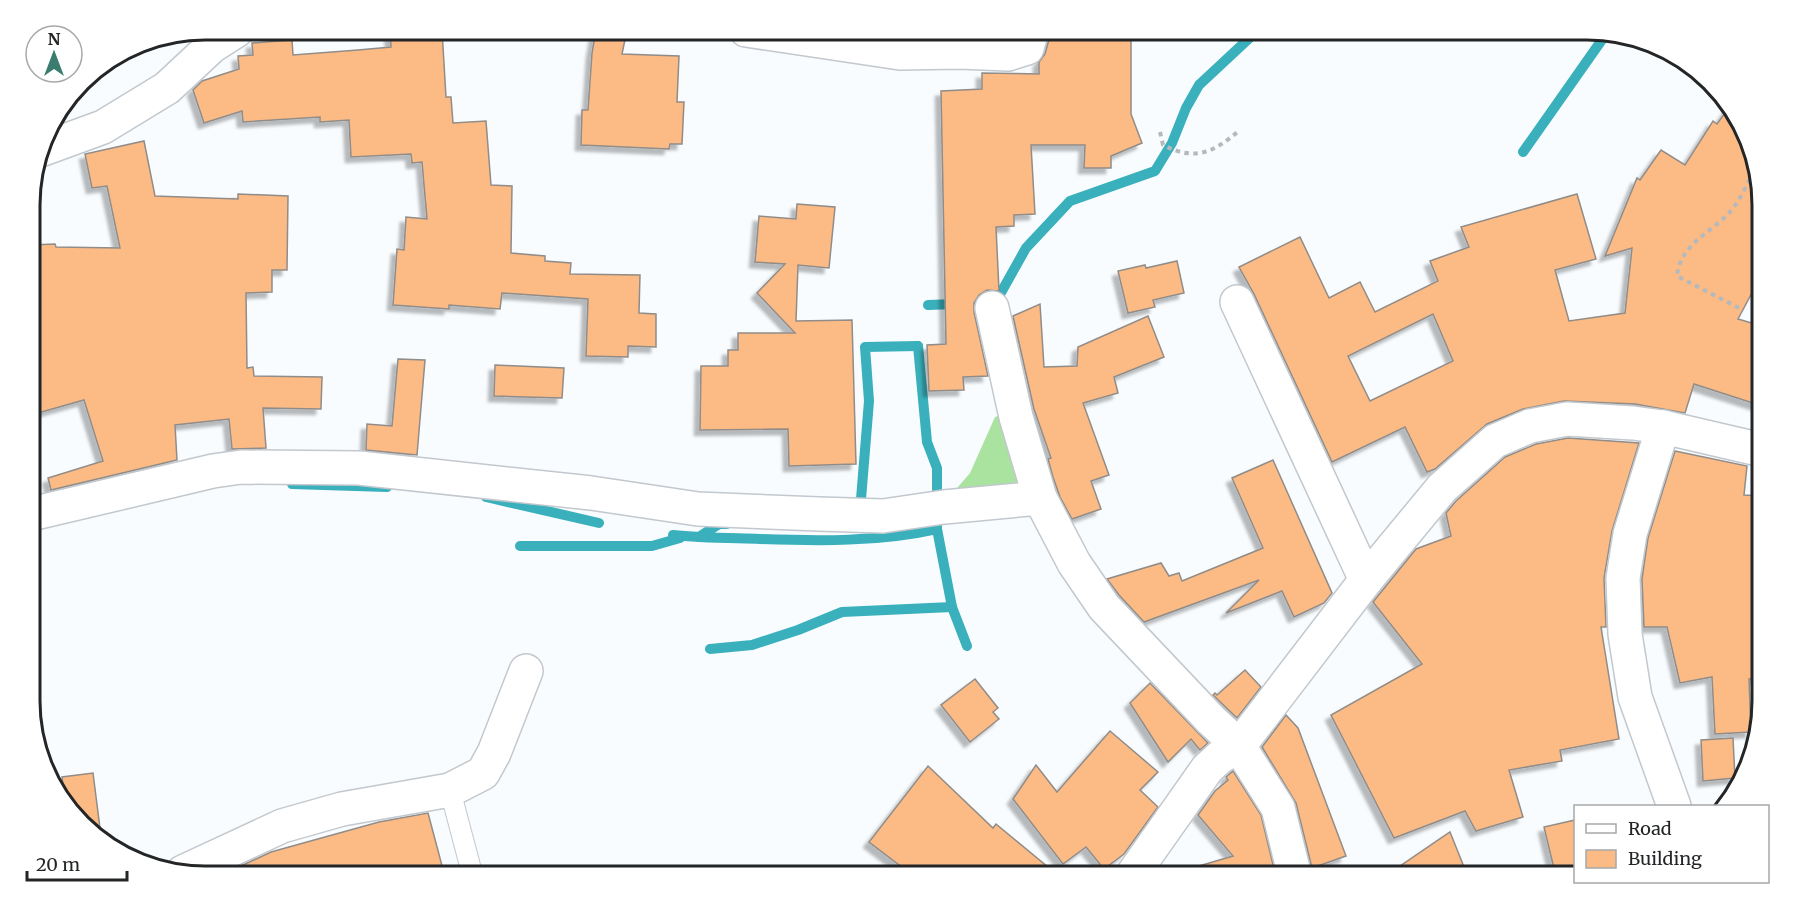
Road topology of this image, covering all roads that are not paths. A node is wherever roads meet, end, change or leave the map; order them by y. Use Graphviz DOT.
graph roads {
  1 [pos="221,40"];
  2 [pos="813,40"];
  3 [pos="1029,40"];
  4 [pos="52,146"];
  5 [pos="1237,302"];
  6 [pos="992,308"];
  7 [pos="1664,427"];
  8 [pos="1752,448"];
  9 [pos="1040,498"];
  10 [pos="40,512"];
  11 [pos="1366,580"];
  12 [pos="526,671"];
  13 [pos="1239,746"];
  14 [pos="450,790"];
  15 [pos="1673,805"];
  16 [pos="197,866"];
  17 [pos="470,866"];
  18 [pos="1139,866"];
  19 [pos="1293,866"];
  1 -- 4 [label="street"];
  2 -- 3 [label="street"];
  5 -- 11 [label="street"];
  6 -- 9 [label="street"];
  7 -- 8 [label="street"];
  7 -- 11 [label="street"];
  7 -- 15 [label="street"];
  9 -- 10 [label="street"];
  9 -- 13 [label="street"];
  11 -- 13 [label="street"];
  12 -- 14 [label="street"];
  13 -- 18 [label="street"];
  13 -- 19 [label="street"];
  14 -- 16 [label="street"];
  14 -- 17 [label="lane"];
}
